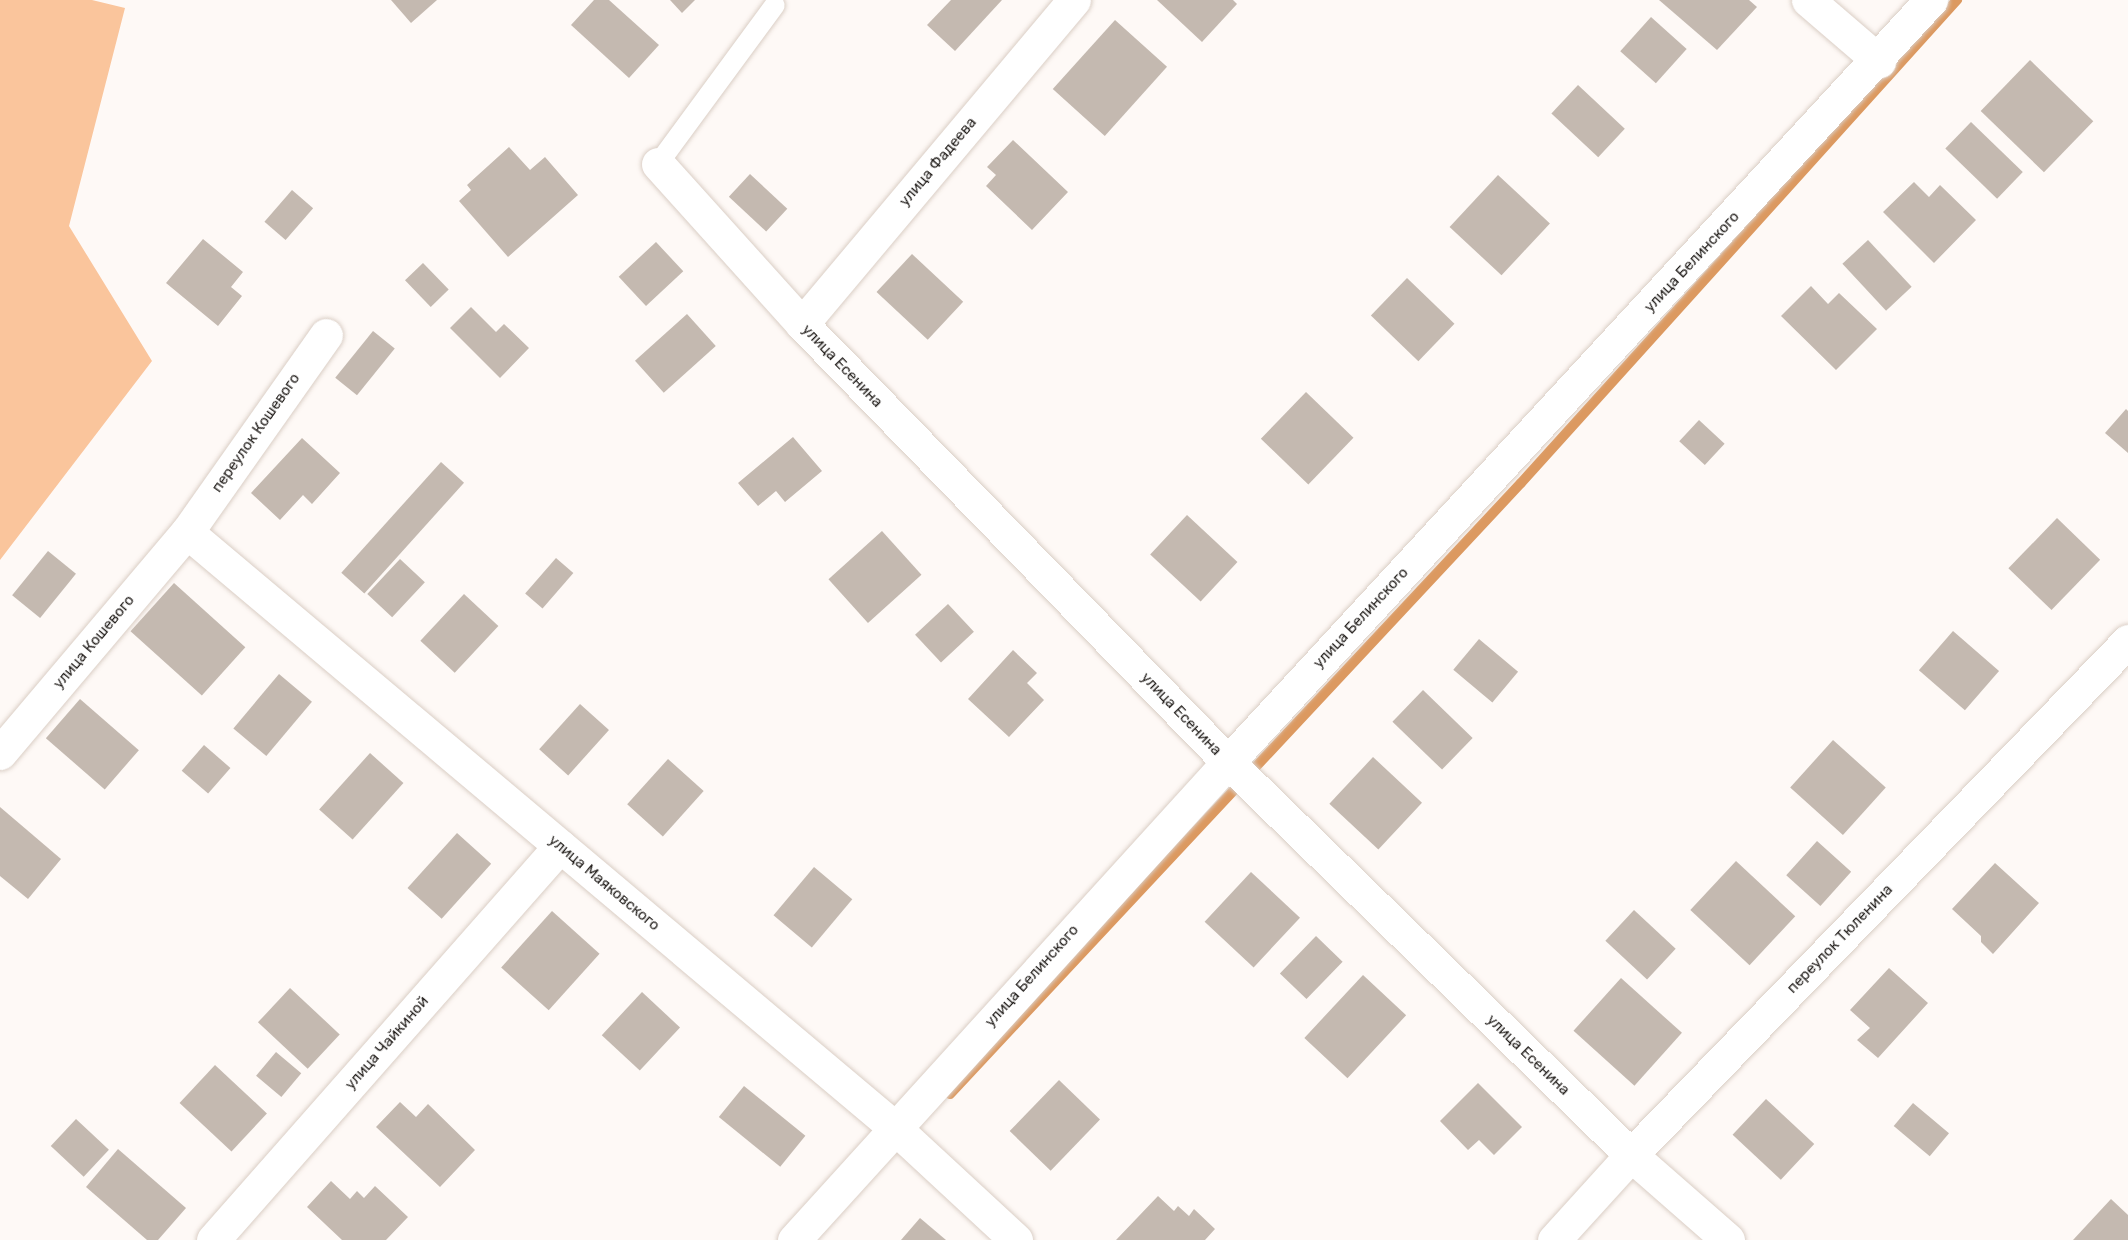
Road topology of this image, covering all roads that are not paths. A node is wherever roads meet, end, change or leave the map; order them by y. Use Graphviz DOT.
graph roads {
  1 [pos="1074,0"];
  2 [pos="1808,0"];
  3 [pos="1931,0"];
  4 [pos="776,4"];
  5 [pos="1879,61"];
  6 [pos="658,164"];
  7 [pos="802,324"];
  8 [pos="326,335"];
  9 [pos="187,532"];
  10 [pos="2128,641"];
  11 [pos="0,753"];
  12 [pos="1228,762"];
  13 [pos="560,846"];
  14 [pos="895,1128"];
  15 [pos="1630,1155"];
  16 [pos="213,1240"];
  17 [pos="794,1240"];
  18 [pos="1016,1240"];
  19 [pos="1554,1240"];
  20 [pos="1728,1240"];
  1 -- 7 [label="street, улица Фадеева"];
  2 -- 5 [label="street"];
  3 -- 5 [label="street, улица Белинского"];
  4 -- 6 [label="lane"];
  5 -- 12 [label="street, улица Белинского"];
  6 -- 7 [label="street, улица Есенина"];
  7 -- 12 [label="street, улица Есенина"];
  8 -- 9 [label="street, переулок Кошевого"];
  9 -- 11 [label="street, улица Кошевого"];
  9 -- 13 [label="street, улица Маяковского"];
  10 -- 15 [label="street, переулок Тюленина"];
  12 -- 14 [label="street, улица Белинского"];
  12 -- 15 [label="street, улица Есенина"];
  13 -- 14 [label="street, улица Маяковского"];
  13 -- 16 [label="street, улица Чайкиной"];
  14 -- 17 [label="street, улица Белинского"];
  14 -- 18 [label="street, улица Маяковского"];
  15 -- 19 [label="street, переулок Тюленина"];
  15 -- 20 [label="street, улица Есенина"];
}
